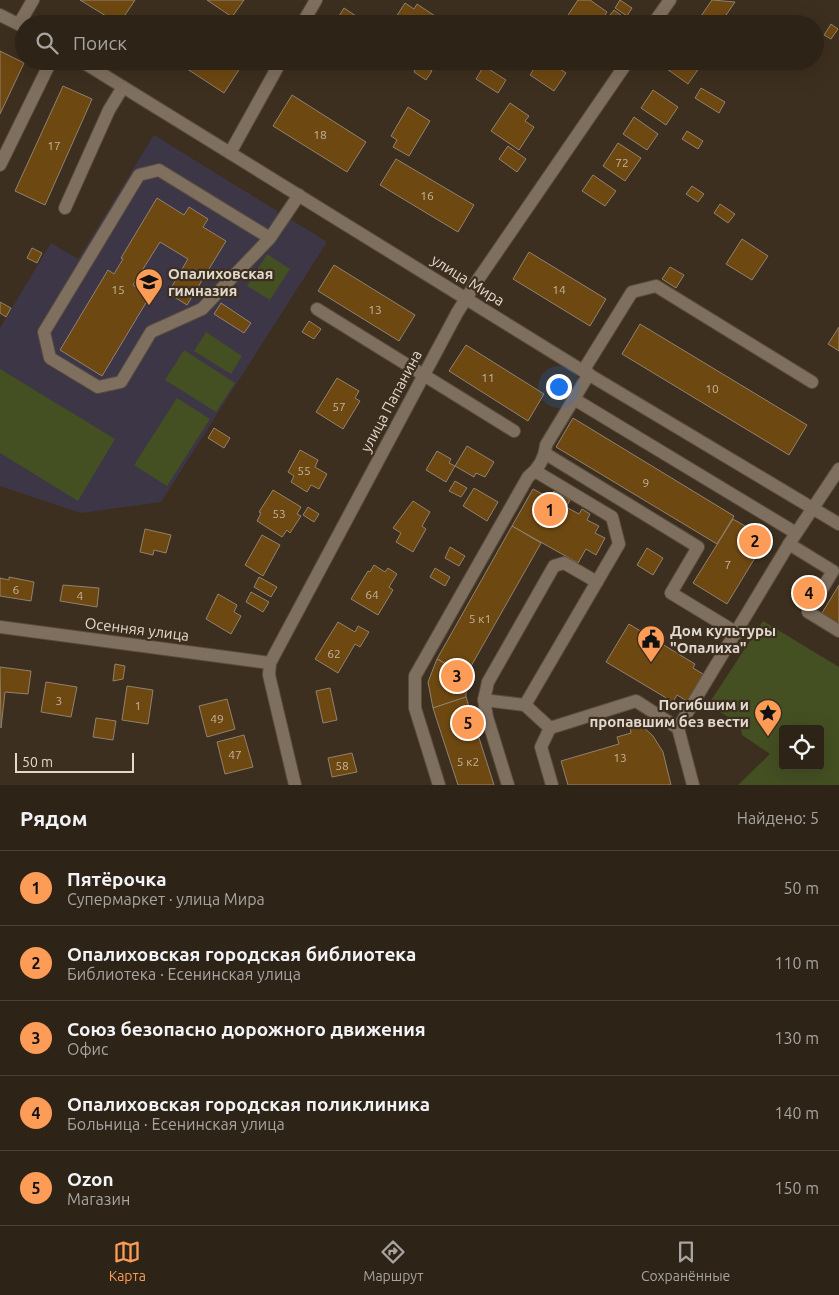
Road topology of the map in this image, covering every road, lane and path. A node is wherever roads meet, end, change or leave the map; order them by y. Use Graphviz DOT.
graph roads {
  1 [pos="33,0"];
  2 [pos="316,0"];
  3 [pos="670,0"];
  4 [pos="0,15"];
  5 [pos="26,15"];
  6 [pos="307,15"];
  7 [pos="660,15"];
  8 [pos="15,23"];
  9 [pos="47,70"];
  10 [pos="96,70"];
  11 [pos="276,70"];
  12 [pos="622,70"];
  13 [pos="123,87"];
  14 [pos="230,153"];
  15 [pos="0,165"];
  16 [pos="299,195"];
  17 [pos="65,208"];
  18 [pos="270,238"];
  19 [pos="466,298"];
  20 [pos="317,309"];
  21 [pos="586,372"];
  22 [pos="424,375"];
  23 [pos="812,382"];
  24 [pos="574,399"];
  25 [pos="514,431"];
  26 [pos="546,454"];
  27 [pos="839,468"];
  28 [pos="535,471"];
  29 [pos="812,508"];
  30 [pos="839,524"];
  31 [pos="796,533"];
  32 [pos="789,544"];
  33 [pos="597,582"];
  34 [pos="0,627"];
  35 [pos="839,631"];
  36 [pos="737,633"];
  37 [pos="270,663"];
  38 [pos="484,700"];
  39 [pos="525,705"];
  40 [pos="550,728"];
  41 [pos="678,728"];
  42 [pos="294,785"];
  43 [pos="439,785"];
  44 [pos="508,785"];
  45 [pos="552,785"];
  46 [pos="693,785"];
  1 -- 5 [label="street"];
  2 -- 6 [label="street"];
  3 -- 7 [label="street"];
  4 -- 8 [label="street"];
  9 -- 15 [label="street"];
  10 -- 13 [label="street, улица Мира"];
  11 -- 14 [label="street"];
  12 -- 19 [label="street, улица Папанина"];
  13 -- 14 [label="street, улица Мира"];
  13 -- 17 [label="street"];
  14 -- 16 [label="street, улица Мира"];
  16 -- 18 [label="street"];
  16 -- 19 [label="street, улица Мира"];
  18 -- 18 [label="street"];
  19 -- 21 [label="street, улица Мира"];
  19 -- 22 [label="street, улица Папанина"];
  20 -- 22 [label="street"];
  21 -- 23 [label="street"];
  21 -- 24 [label="street"];
  21 -- 29 [label="street, улица Мира"];
  22 -- 25 [label="street"];
  22 -- 37 [label="street, улица Папанина"];
  24 -- 26 [label="street"];
  24 -- 31 [label="street"];
  26 -- 28 [label="street"];
  26 -- 36 [label="street"];
  27 -- 29 [label="street"];
  28 -- 33 [label="street"];
  28 -- 43 [label="street"];
  29 -- 30 [label="street, улица Мира"];
  29 -- 31 [label="street"];
  31 -- 32 [label="street"];
  32 -- 35 [label="street"];
  32 -- 36 [label="street"];
  33 -- 38 [label="street"];
  33 -- 39 [label="street"];
  34 -- 37 [label="street, Осенняя улица"];
  36 -- 41 [label="street"];
  37 -- 42 [label="street"];
  38 -- 39 [label="street"];
  38 -- 44 [label="street"];
  39 -- 40 [label="street"];
  40 -- 41 [label="street"];
  40 -- 45 [label="street"];
  41 -- 46 [label="street"];
}
